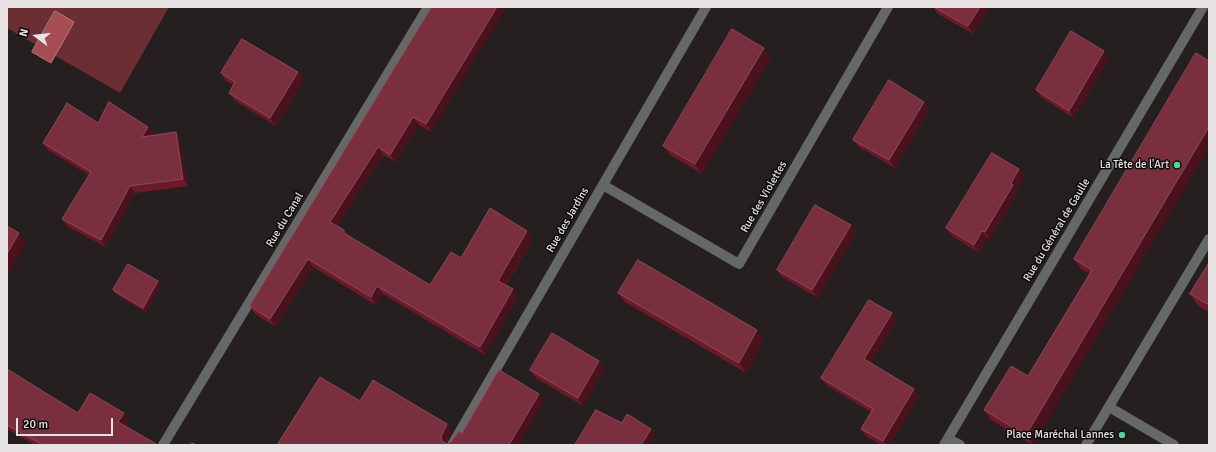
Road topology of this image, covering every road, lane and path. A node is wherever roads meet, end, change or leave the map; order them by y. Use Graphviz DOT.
graph roads {
  1 [pos="428,7"];
  2 [pos="706,7"];
  3 [pos="888,7"];
  4 [pos="1203,7"];
  5 [pos="602,185"];
  6 [pos="1209,239"];
  7 [pos="1109,407"];
  8 [pos="946,442"];
  9 [pos="454,444"];
  10 [pos="163,445"];
  11 [pos="960,445"];
  12 [pos="1086,445"];
  13 [pos="1174,445"];
  1 -- 10 [label="street, Rue du Canal"];
  2 -- 5 [label="street, Rue des Jardins"];
  3 -- 5 [label="street, Rue des Violettes"];
  4 -- 8 [label="street, Rue du Général de Gaulle"];
  5 -- 9 [label="street, Rue des Jardins"];
  6 -- 7 [label="street"];
  7 -- 12 [label="street"];
  7 -- 13 [label="street"];
  8 -- 11 [label="street"];
}
